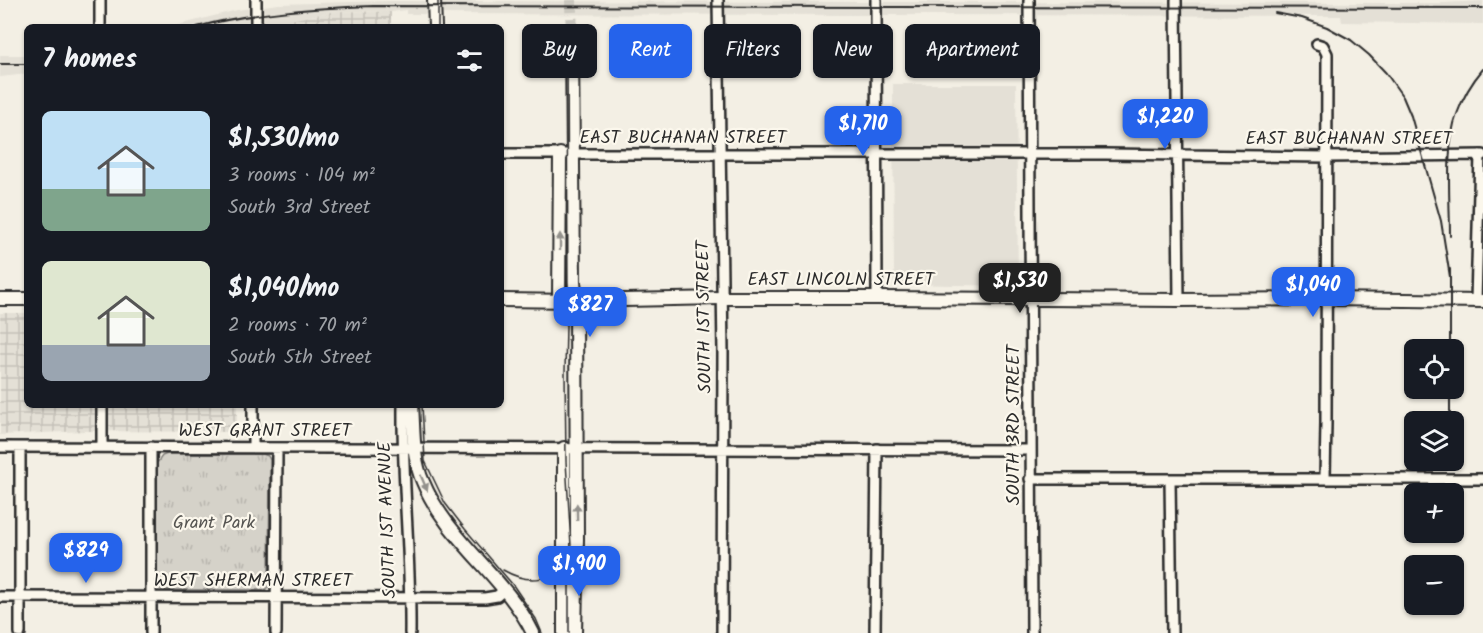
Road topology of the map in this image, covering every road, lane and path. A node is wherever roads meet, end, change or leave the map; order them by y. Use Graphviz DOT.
graph roads {
  1 [pos="100,0"];
  2 [pos="256,0"];
  3 [pos="434,0"];
  4 [pos="718,0"];
  5 [pos="876,0"];
  6 [pos="1029,0"];
  7 [pos="1176,0"];
  8 [pos="100,24"];
  9 [pos="256,24"];
  10 [pos="435,24"];
  11 [pos="1317,44"];
  12 [pos="570,78"];
  13 [pos="504,154"];
  14 [pos="567,154"];
  15 [pos="720,155"];
  16 [pos="877,155"];
  17 [pos="1030,155"];
  18 [pos="1178,155"];
  19 [pos="1481,155"];
  20 [pos="1327,157"];
  21 [pos="721,298"];
  22 [pos="877,298"];
  23 [pos="0,299"];
  24 [pos="24,299"];
  25 [pos="1029,299"];
  26 [pos="1327,299"];
  27 [pos="504,300"];
  28 [pos="1179,300"];
  29 [pos="559,301"];
  30 [pos="576,301"];
  31 [pos="1480,301"];
  32 [pos="102,408"];
  33 [pos="253,408"];
  34 [pos="403,408"];
  35 [pos="412,408"];
  36 [pos="0,447"];
  37 [pos="102,447"];
  38 [pos="151,447"];
  39 [pos="253,447"];
  40 [pos="20,448"];
  41 [pos="277,448"];
  42 [pos="409,448"];
  43 [pos="569,448"];
  44 [pos="723,448"];
  45 [pos="878,449"];
  46 [pos="1030,450"];
  47 [pos="1325,478"];
  48 [pos="1483,478"];
  49 [pos="1030,479"];
  50 [pos="1170,479"];
  51 [pos="504,590"];
  52 [pos="0,597"];
  53 [pos="20,597"];
  54 [pos="152,597"];
  55 [pos="410,597"];
  56 [pos="276,598"];
  57 [pos="20,633"];
  58 [pos="152,633"];
  59 [pos="276,633"];
  60 [pos="410,633"];
  61 [pos="532,633"];
  62 [pos="564,633"];
  63 [pos="575,633"];
  64 [pos="722,633"];
  65 [pos="875,633"];
  66 [pos="1032,633"];
  67 [pos="1172,633"];
  1 -- 8 [label="street"];
  2 -- 9 [label="street"];
  3 -- 10 [label="main road"];
  4 -- 15 [label="street, SOUTH 1ST STREET"];
  5 -- 16 [label="street"];
  6 -- 17 [label="street, SOUTH 3RD STREET"];
  7 -- 18 [label="street"];
  11 -- 20 [label="street"];
  12 -- 14 [label="main road"];
  13 -- 14 [label="street, EAST BUCHANAN STREET"];
  14 -- 15 [label="street, EAST BUCHANAN STREET"];
  29 -- 14 [label="main road, one-way"];
  14 -- 30 [label="main road"];
  15 -- 16 [label="street, EAST BUCHANAN STREET"];
  15 -- 21 [label="street, SOUTH 1ST STREET"];
  16 -- 17 [label="street, EAST BUCHANAN STREET"];
  16 -- 22 [label="street"];
  17 -- 18 [label="street, EAST BUCHANAN STREET"];
  17 -- 25 [label="street, SOUTH 3RD STREET"];
  18 -- 20 [label="street, EAST BUCHANAN STREET"];
  18 -- 28 [label="street"];
  19 -- 20 [label="street, EAST BUCHANAN STREET"];
  19 -- 31 [label="street"];
  20 -- 26 [label="street"];
  21 -- 22 [label="main road, EAST LINCOLN STREET"];
  21 -- 30 [label="main road, EAST LINCOLN STREET"];
  21 -- 44 [label="street, SOUTH 1ST STREET"];
  22 -- 25 [label="main road, EAST LINCOLN STREET"];
  23 -- 24 [label="main road"];
  25 -- 28 [label="main road, EAST LINCOLN STREET"];
  25 -- 46 [label="street, SOUTH 3RD STREET"];
  26 -- 28 [label="main road, EAST LINCOLN STREET"];
  26 -- 31 [label="main road, EAST LINCOLN STREET"];
  26 -- 47 [label="street"];
  27 -- 29 [label="main road, EAST LINCOLN STREET"];
  29 -- 30 [label="main road, EAST LINCOLN STREET"];
  30 -- 43 [label="main road"];
  32 -- 37 [label="street"];
  33 -- 39 [label="street"];
  34 -- 42 [label="street, SOUTH 1ST AVENUE"];
  35 -- 42 [label="main road"];
  36 -- 40 [label="street, WEST GRANT STREET"];
  37 -- 38 [label="street, WEST GRANT STREET"];
  37 -- 40 [label="street, WEST GRANT STREET"];
  38 -- 39 [label="street, WEST GRANT STREET"];
  38 -- 54 [label="street"];
  39 -- 41 [label="street, WEST GRANT STREET"];
  40 -- 53 [label="street"];
  41 -- 42 [label="street, WEST GRANT STREET"];
  41 -- 56 [label="street"];
  42 -- 43 [label="street, WEST GRANT STREET"];
  42 -- 51 [label="main road, one-way"];
  42 -- 55 [label="street, SOUTH 1ST AVENUE"];
  43 -- 44 [label="street, WEST GRANT STREET"];
  43 -- 62 [label="main road"];
  63 -- 43 [label="main road, one-way"];
  44 -- 45 [label="street, WEST GRANT STREET"];
  44 -- 64 [label="street, SOUTH 1ST STREET"];
  45 -- 46 [label="street, WEST GRANT STREET"];
  45 -- 65 [label="street"];
  46 -- 49 [label="street, SOUTH 3RD STREET"];
  47 -- 48 [label="street"];
  47 -- 50 [label="street"];
  49 -- 50 [label="street"];
  49 -- 66 [label="street, SOUTH 3RD STREET"];
  50 -- 67 [label="street"];
  51 -- 55 [label="street, WEST SHERMAN STREET"];
  51 -- 61 [label="main road"];
  52 -- 53 [label="street, WEST SHERMAN STREET"];
  53 -- 54 [label="street, WEST SHERMAN STREET"];
  53 -- 57 [label="street"];
  54 -- 56 [label="street, WEST SHERMAN STREET"];
  54 -- 58 [label="street"];
  55 -- 56 [label="street, WEST SHERMAN STREET"];
  55 -- 60 [label="street, SOUTH 1ST AVENUE"];
  56 -- 59 [label="street"];
}
